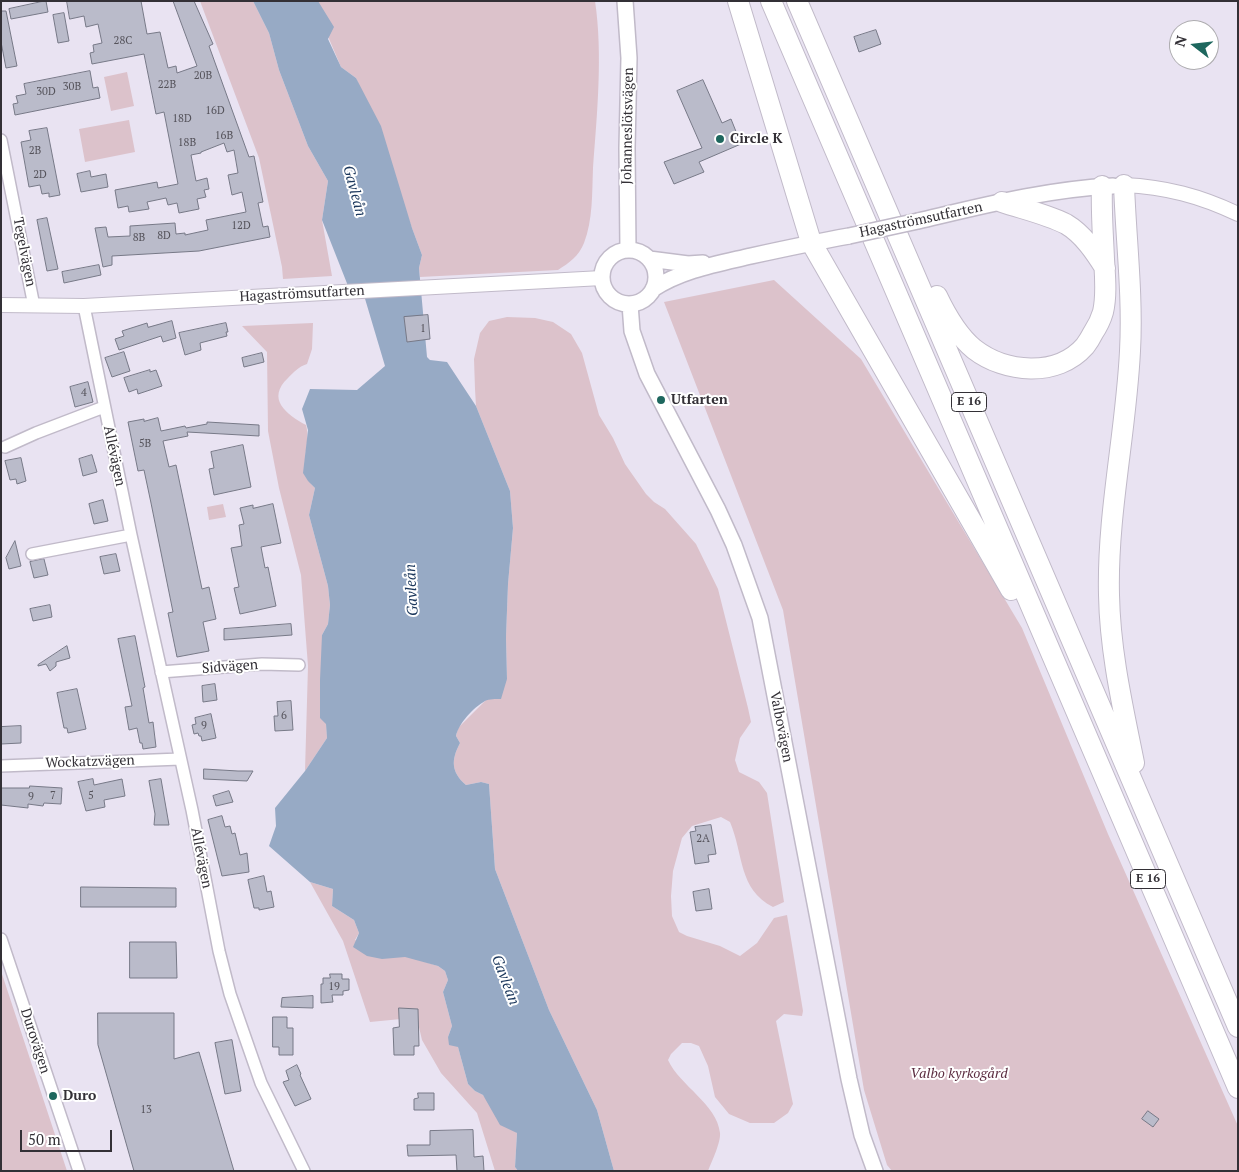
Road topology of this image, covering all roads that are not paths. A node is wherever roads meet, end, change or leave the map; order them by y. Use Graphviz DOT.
graph roads {
  1 [pos="625,1"];
  2 [pos="738,1"];
  3 [pos="771,1"];
  4 [pos="797,1"];
  5 [pos="1,140"];
  6 [pos="1124,185"];
  7 [pos="1102,186"];
  8 [pos="879,188"];
  9 [pos="1002,202"];
  10 [pos="1238,214"];
  11 [pos="811,242"];
  12 [pos="628,250"];
  13 [pos="649,259"];
  14 [pos="719,263"];
  15 [pos="1105,268"];
  16 [pos="602,278"];
  17 [pos="653,289"];
  18 [pos="630,304"];
  19 [pos="1,305"];
  20 [pos="34,306"];
  21 [pos="84,306"];
  22 [pos="104,407"];
  23 [pos="6,447"];
  24 [pos="131,535"];
  25 [pos="32,554"];
  26 [pos="300,665"];
  27 [pos="1058,670"];
  28 [pos="161,672"];
  29 [pos="180,759"];
  30 [pos="1,766"];
  31 [pos="1142,804"];
  32 [pos="1,939"];
  33 [pos="1238,1028"];
  34 [pos="1238,1088"];
  35 [pos="79,1171"];
  36 [pos="304,1171"];
  37 [pos="875,1171"];
  1 -- 12 [label="main road, Johanneslötsvägen"];
  2 -- 11 [label="highway"];
  3 -- 27 [label="highway, E 16"];
  4 -- 8 [label="highway, E 16"];
  5 -- 20 [label="street, Tegelvägen"];
  6 -- 7 [label="main road, Hagaströmsutfarten"];
  6 -- 10 [label="street"];
  6 -- 31 [label="highway"];
  7 -- 9 [label="main road, Hagaströmsutfarten"];
  7 -- 15 [label="highway"];
  8 -- 15 [label="highway"];
  8 -- 31 [label="highway, E 16"];
  9 -- 11 [label="main road, Hagaströmsutfarten, bridge"];
  9 -- 15 [label="highway"];
  11 -- 14 [label="main road, Hagaströmsutfarten"];
  11 -- 27 [label="highway"];
  12 -- 13 [label="main road, Hagaströmsutfarten"];
  12 -- 16 [label="main road"];
  13 -- 14 [label="main road, Hagaströmsutfarten"];
  13 -- 17 [label="main road"];
  14 -- 17 [label="main road, Hagaströmsutfarten"];
  16 -- 18 [label="main road"];
  16 -- 21 [label="street, Hagaströmsutfarten"];
  17 -- 18 [label="main road, Hagaströmsutfarten"];
  18 -- 37 [label="main road, Valbovägen"];
  19 -- 20 [label="street, Hagaströmsutfarten"];
  20 -- 21 [label="street, Hagaströmsutfarten"];
  21 -- 22 [label="street, Allévägen"];
  22 -- 23 [label="street, Allévägen"];
  22 -- 24 [label="street, Allévägen"];
  24 -- 25 [label="street"];
  24 -- 28 [label="street, Allévägen"];
  26 -- 28 [label="street, Sidvägen"];
  27 -- 34 [label="highway, E 16"];
  28 -- 29 [label="street, Allévägen"];
  29 -- 30 [label="street, Wockatzvägen"];
  29 -- 36 [label="street, Allévägen"];
  31 -- 33 [label="highway, E 16"];
  32 -- 35 [label="street, Durovägen"];
}
